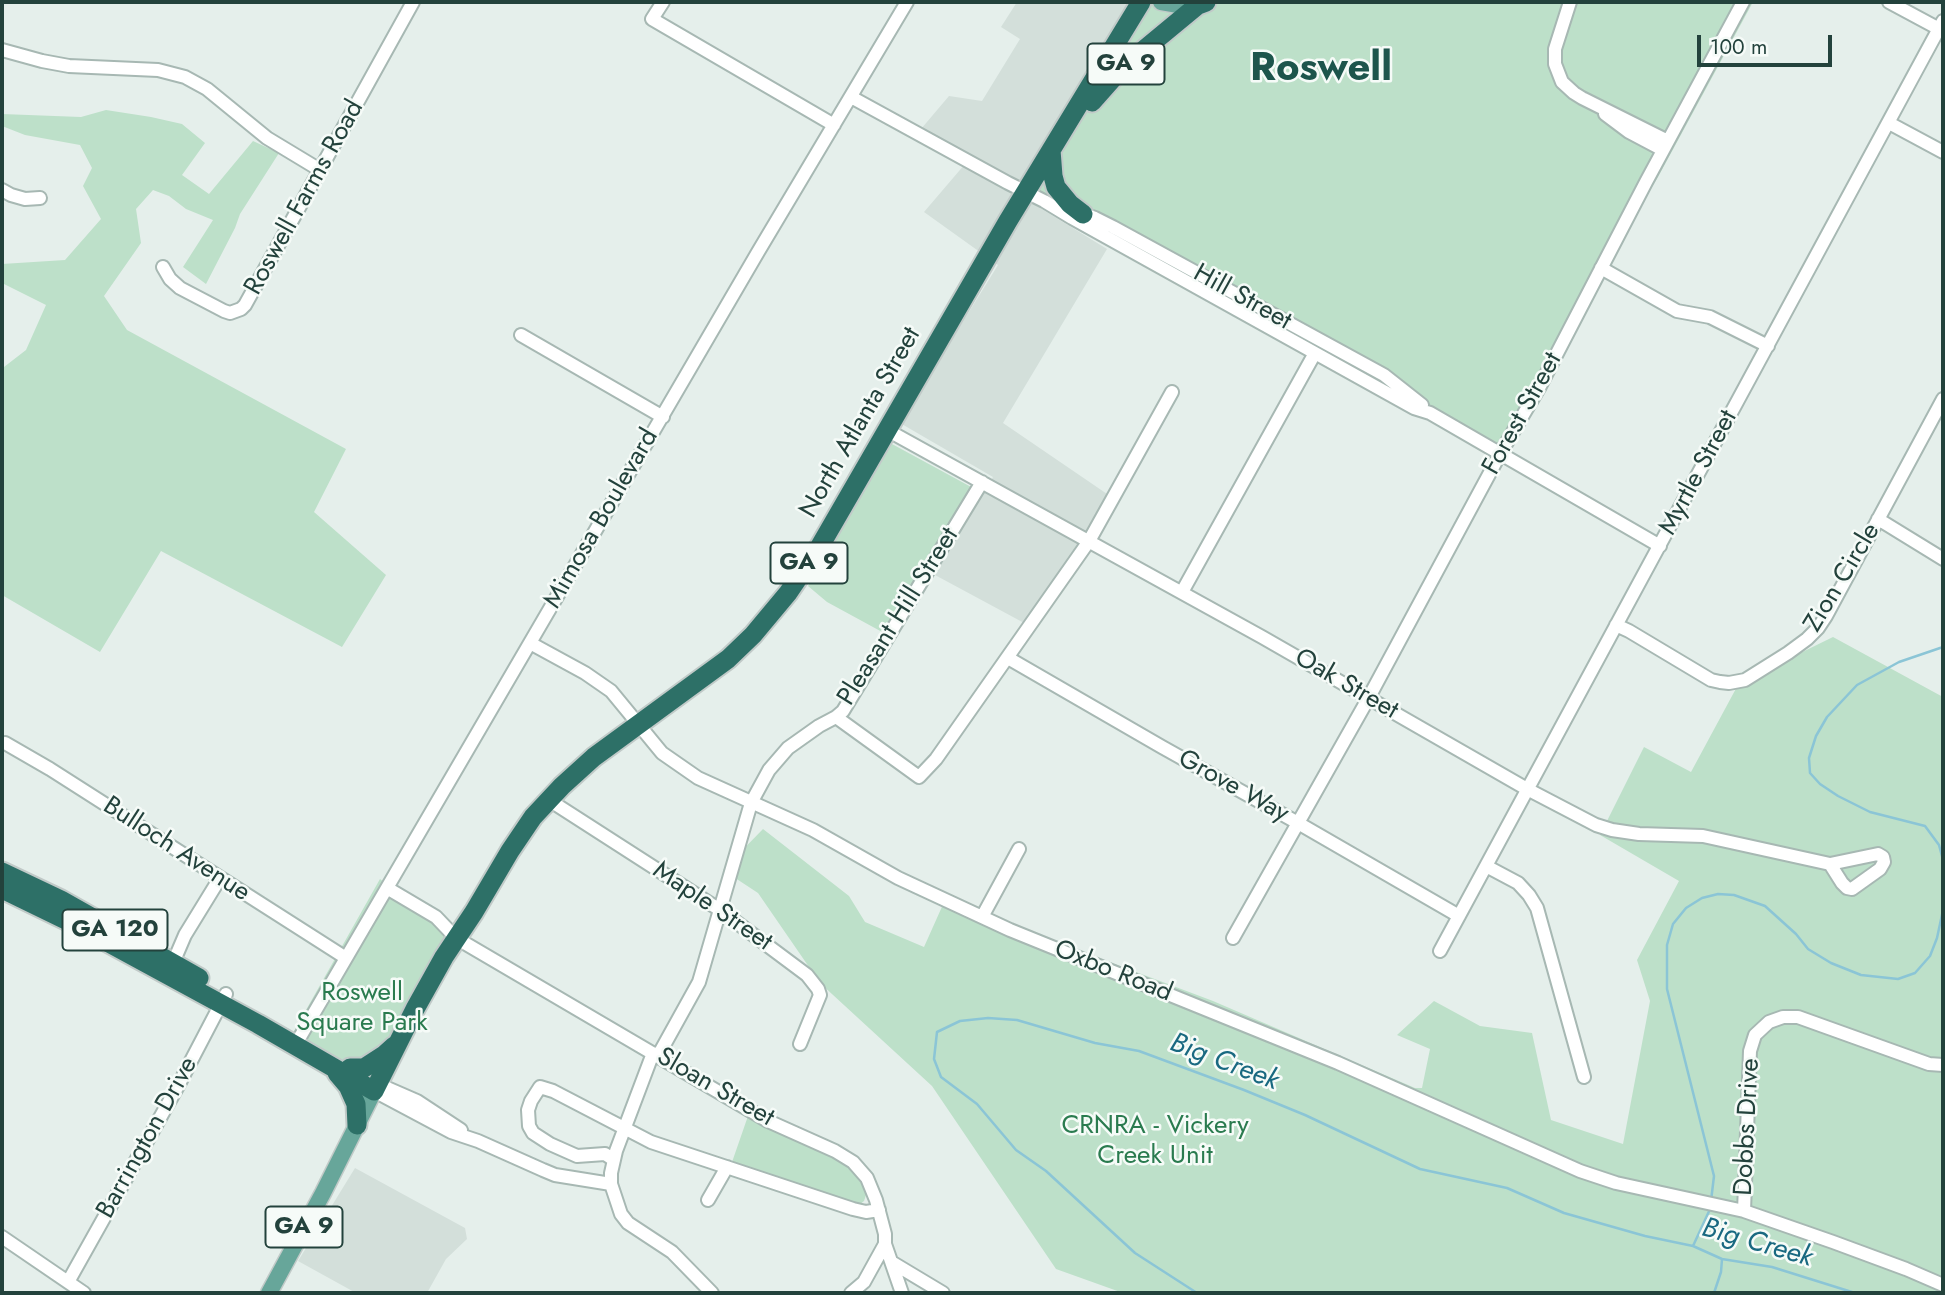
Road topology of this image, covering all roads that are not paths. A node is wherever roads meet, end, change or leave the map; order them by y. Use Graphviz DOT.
graph roads {
  1 [pos="413,2"];
  2 [pos="663,2"];
  3 [pos="907,2"];
  4 [pos="1141,2"];
  5 [pos="1161,2"];
  6 [pos="1570,2"];
  7 [pos="1743,2"];
  8 [pos="1889,2"];
  9 [pos="1202,3"];
  10 [pos="1942,27"];
  11 [pos="2,50"];
  12 [pos="851,97"];
  13 [pos="1888,123"];
  14 [pos="834,125"];
  15 [pos="1055,145"];
  16 [pos="1665,146"];
  17 [pos="1943,152"];
  18 [pos="320,170"];
  19 [pos="2,190"];
  20 [pos="1026,192"];
  21 [pos="40,198"];
  22 [pos="1044,201"];
  23 [pos="1083,214"];
  24 [pos="163,267"];
  25 [pos="1601,268"];
  26 [pos="521,335"];
  27 [pos="1768,346"];
  28 [pos="1315,353"];
  29 [pos="1172,392"];
  30 [pos="1943,399"];
  31 [pos="1430,413"];
  32 [pos="663,417"];
  33 [pos="887,430"];
  34 [pos="1500,454"];
  35 [pos="982,482"];
  36 [pos="1878,519"];
  37 [pos="1089,541"];
  38 [pos="1660,545"];
  39 [pos="1943,559"];
  40 [pos="1182,592"];
  41 [pos="1616,625"];
  42 [pos="530,643"];
  43 [pos="1008,658"];
  44 [pos="1368,699"];
  45 [pos="836,717"];
  46 [pos="639,725"];
  47 [pos="5,743"];
  48 [pos="1527,789"];
  49 [pos="549,800"];
  50 [pos="751,803"];
  51 [pos="1298,823"];
  52 [pos="1019,849"];
  53 [pos="1830,864"];
  54 [pos="1486,866"];
  55 [pos="2,872"];
  56 [pos="220,878"];
  57 [pos="387,888"];
  58 [pos="2,889"];
  59 [pos="720,910"];
  60 [pos="1459,916"];
  61 [pos="982,917"];
  62 [pos="456,938"];
  63 [pos="1233,938"];
  64 [pos="1440,951"];
  65 [pos="346,958"];
  66 [pos="173,963"];
  67 [pos="223,999"];
  68 [pos="300,1037"];
  69 [pos="399,1041"];
  70 [pos="800,1044"];
  71 [pos="656,1054"];
  72 [pos="326,1063"];
  73 [pos="1943,1065"];
  74 [pos="350,1068"];
  75 [pos="1584,1077"];
  76 [pos="376,1088"];
  77 [pos="357,1125"];
  78 [pos="625,1128"];
  79 [pos="614,1160"];
  80 [pos="727,1167"];
  81 [pos="611,1184"];
  82 [pos="708,1200"];
  83 [pos="879,1210"];
  84 [pos="1744,1211"];
  85 [pos="2,1237"];
  86 [pos="885,1244"];
  87 [pos="893,1263"];
  88 [pos="68,1282"];
  89 [pos="1943,1285"];
  90 [pos="85,1293"];
  91 [pos="269,1293"];
  92 [pos="712,1293"];
  93 [pos="850,1293"];
  94 [pos="902,1293"];
  95 [pos="943,1293"];
  1 -- 18 [label="street, Roswell Farms Road"];
  2 -- 14 [label="street"];
  3 -- 12 [label="street, Mimosa Boulevard"];
  4 -- 15 [label="highway, North Atlanta Street / GA 9"];
  5 -- 9 [label="main road"];
  6 -- 16 [label="street"];
  7 -- 16 [label="street, Forest Street"];
  8 -- 10 [label="street"];
  9 -- 15 [label="highway, GA 9"];
  10 -- 13 [label="street, Myrtle Street"];
  11 -- 18 [label="street"];
  12 -- 14 [label="street, Mimosa Boulevard"];
  12 -- 20 [label="street, Hill Street"];
  13 -- 17 [label="street"];
  13 -- 27 [label="street, Myrtle Street"];
  14 -- 32 [label="street, Mimosa Boulevard"];
  15 -- 20 [label="highway, North Atlanta Street / GA 9"];
  15 -- 23 [label="highway"];
  16 -- 25 [label="street, Forest Street"];
  18 -- 24 [label="street, Roswell Farms Road"];
  19 -- 21 [label="street"];
  20 -- 22 [label="street, Hill Street"];
  20 -- 33 [label="highway, North Atlanta Street / GA 9"];
  22 -- 23 [label="street, Hill Street"];
  22 -- 28 [label="street, Hill Street"];
  23 -- 31 [label="street, Hill Street"];
  25 -- 27 [label="street"];
  25 -- 34 [label="street, Forest Street"];
  26 -- 32 [label="street"];
  27 -- 38 [label="street, Myrtle Street"];
  28 -- 31 [label="street, Hill Street"];
  28 -- 40 [label="street"];
  29 -- 37 [label="street"];
  30 -- 36 [label="street, Zion Circle"];
  31 -- 34 [label="street, Hill Street"];
  32 -- 42 [label="street, Mimosa Boulevard"];
  33 -- 35 [label="street, Oak Street"];
  33 -- 46 [label="highway, North Atlanta Street / GA 9"];
  34 -- 38 [label="street, Hill Street"];
  34 -- 44 [label="street, Forest Street"];
  35 -- 37 [label="street, Oak Street"];
  35 -- 45 [label="street, Pleasant Hill Street"];
  36 -- 39 [label="street"];
  36 -- 41 [label="street, Zion Circle"];
  37 -- 40 [label="street, Oak Street"];
  37 -- 43 [label="street"];
  38 -- 41 [label="street, Myrtle Street"];
  40 -- 44 [label="street, Oak Street"];
  41 -- 48 [label="street, Myrtle Street"];
  42 -- 46 [label="street, Oxbo Road"];
  42 -- 57 [label="street, Mimosa Boulevard"];
  43 -- 45 [label="street"];
  43 -- 51 [label="street, Grove Way"];
  44 -- 48 [label="street, Oak Street"];
  44 -- 51 [label="street, Forest Street"];
  45 -- 50 [label="street, Pleasant Hill Street"];
  46 -- 49 [label="highway, North Atlanta Street / GA 9"];
  46 -- 50 [label="street, Oxbo Road"];
  47 -- 56 [label="street, Bulloch Avenue"];
  48 -- 53 [label="street, Oak Street"];
  48 -- 54 [label="street, Myrtle Street"];
  49 -- 59 [label="street, Maple Street"];
  49 -- 62 [label="highway, North Atlanta Street / GA 9"];
  50 -- 59 [label="street, Pleasant Hill Street"];
  50 -- 61 [label="street, Oxbo Road"];
  51 -- 60 [label="street, Grove Way"];
  51 -- 63 [label="street, Forest Street"];
  52 -- 61 [label="street"];
  54 -- 60 [label="street, Myrtle Street"];
  54 -- 75 [label="street"];
  55 -- 66 [label="highway, GA 120"];
  56 -- 65 [label="street, Bulloch Avenue"];
  56 -- 66 [label="street"];
  57 -- 62 [label="street, Sloan Street"];
  57 -- 65 [label="street, Mimosa Boulevard"];
  58 -- 67 [label="highway, GA 120"];
  59 -- 70 [label="street, Maple Street"];
  59 -- 71 [label="street, Pleasant Hill Street"];
  60 -- 64 [label="street, Myrtle Street"];
  61 -- 84 [label="street, Oxbo Road"];
  62 -- 69 [label="highway, North Atlanta Street / GA 9"];
  62 -- 71 [label="street, Sloan Street"];
  65 -- 68 [label="street, Mimosa Boulevard"];
  66 -- 67 [label="highway, GA 120"];
  67 -- 68 [label="highway, GA 120"];
  67 -- 72 [label="highway, GA 120"];
  67 -- 88 [label="street, Barrington Drive"];
  68 -- 74 [label="highway, GA 120"];
  69 -- 74 [label="highway"];
  69 -- 76 [label="highway, North Atlanta Street / GA 9"];
  71 -- 78 [label="street, Pleasant Hill Street"];
  71 -- 83 [label="street, Sloan Street"];
  72 -- 76 [label="highway, GA 120"];
  72 -- 77 [label="highway"];
  73 -- 84 [label="street, Dobbs Drive"];
  74 -- 76 [label="highway"];
  76 -- 77 [label="main road, GA 9"];
  76 -- 81 [label="street"];
  77 -- 91 [label="main road, GA 9"];
  78 -- 79 [label="street, Pleasant Hill Street"];
  78 -- 79 [label="street"];
  78 -- 80 [label="street"];
  79 -- 81 [label="street, Pleasant Hill Street"];
  80 -- 82 [label="street"];
  80 -- 83 [label="street"];
  81 -- 92 [label="street"];
  83 -- 86 [label="street, Sloan Street"];
  84 -- 89 [label="street, Oxbo Road"];
  85 -- 88 [label="street"];
  86 -- 87 [label="street, Sloan Street"];
  86 -- 93 [label="street"];
  87 -- 94 [label="street, Sloan Street"];
  87 -- 95 [label="street"];
  88 -- 90 [label="street"];
}
